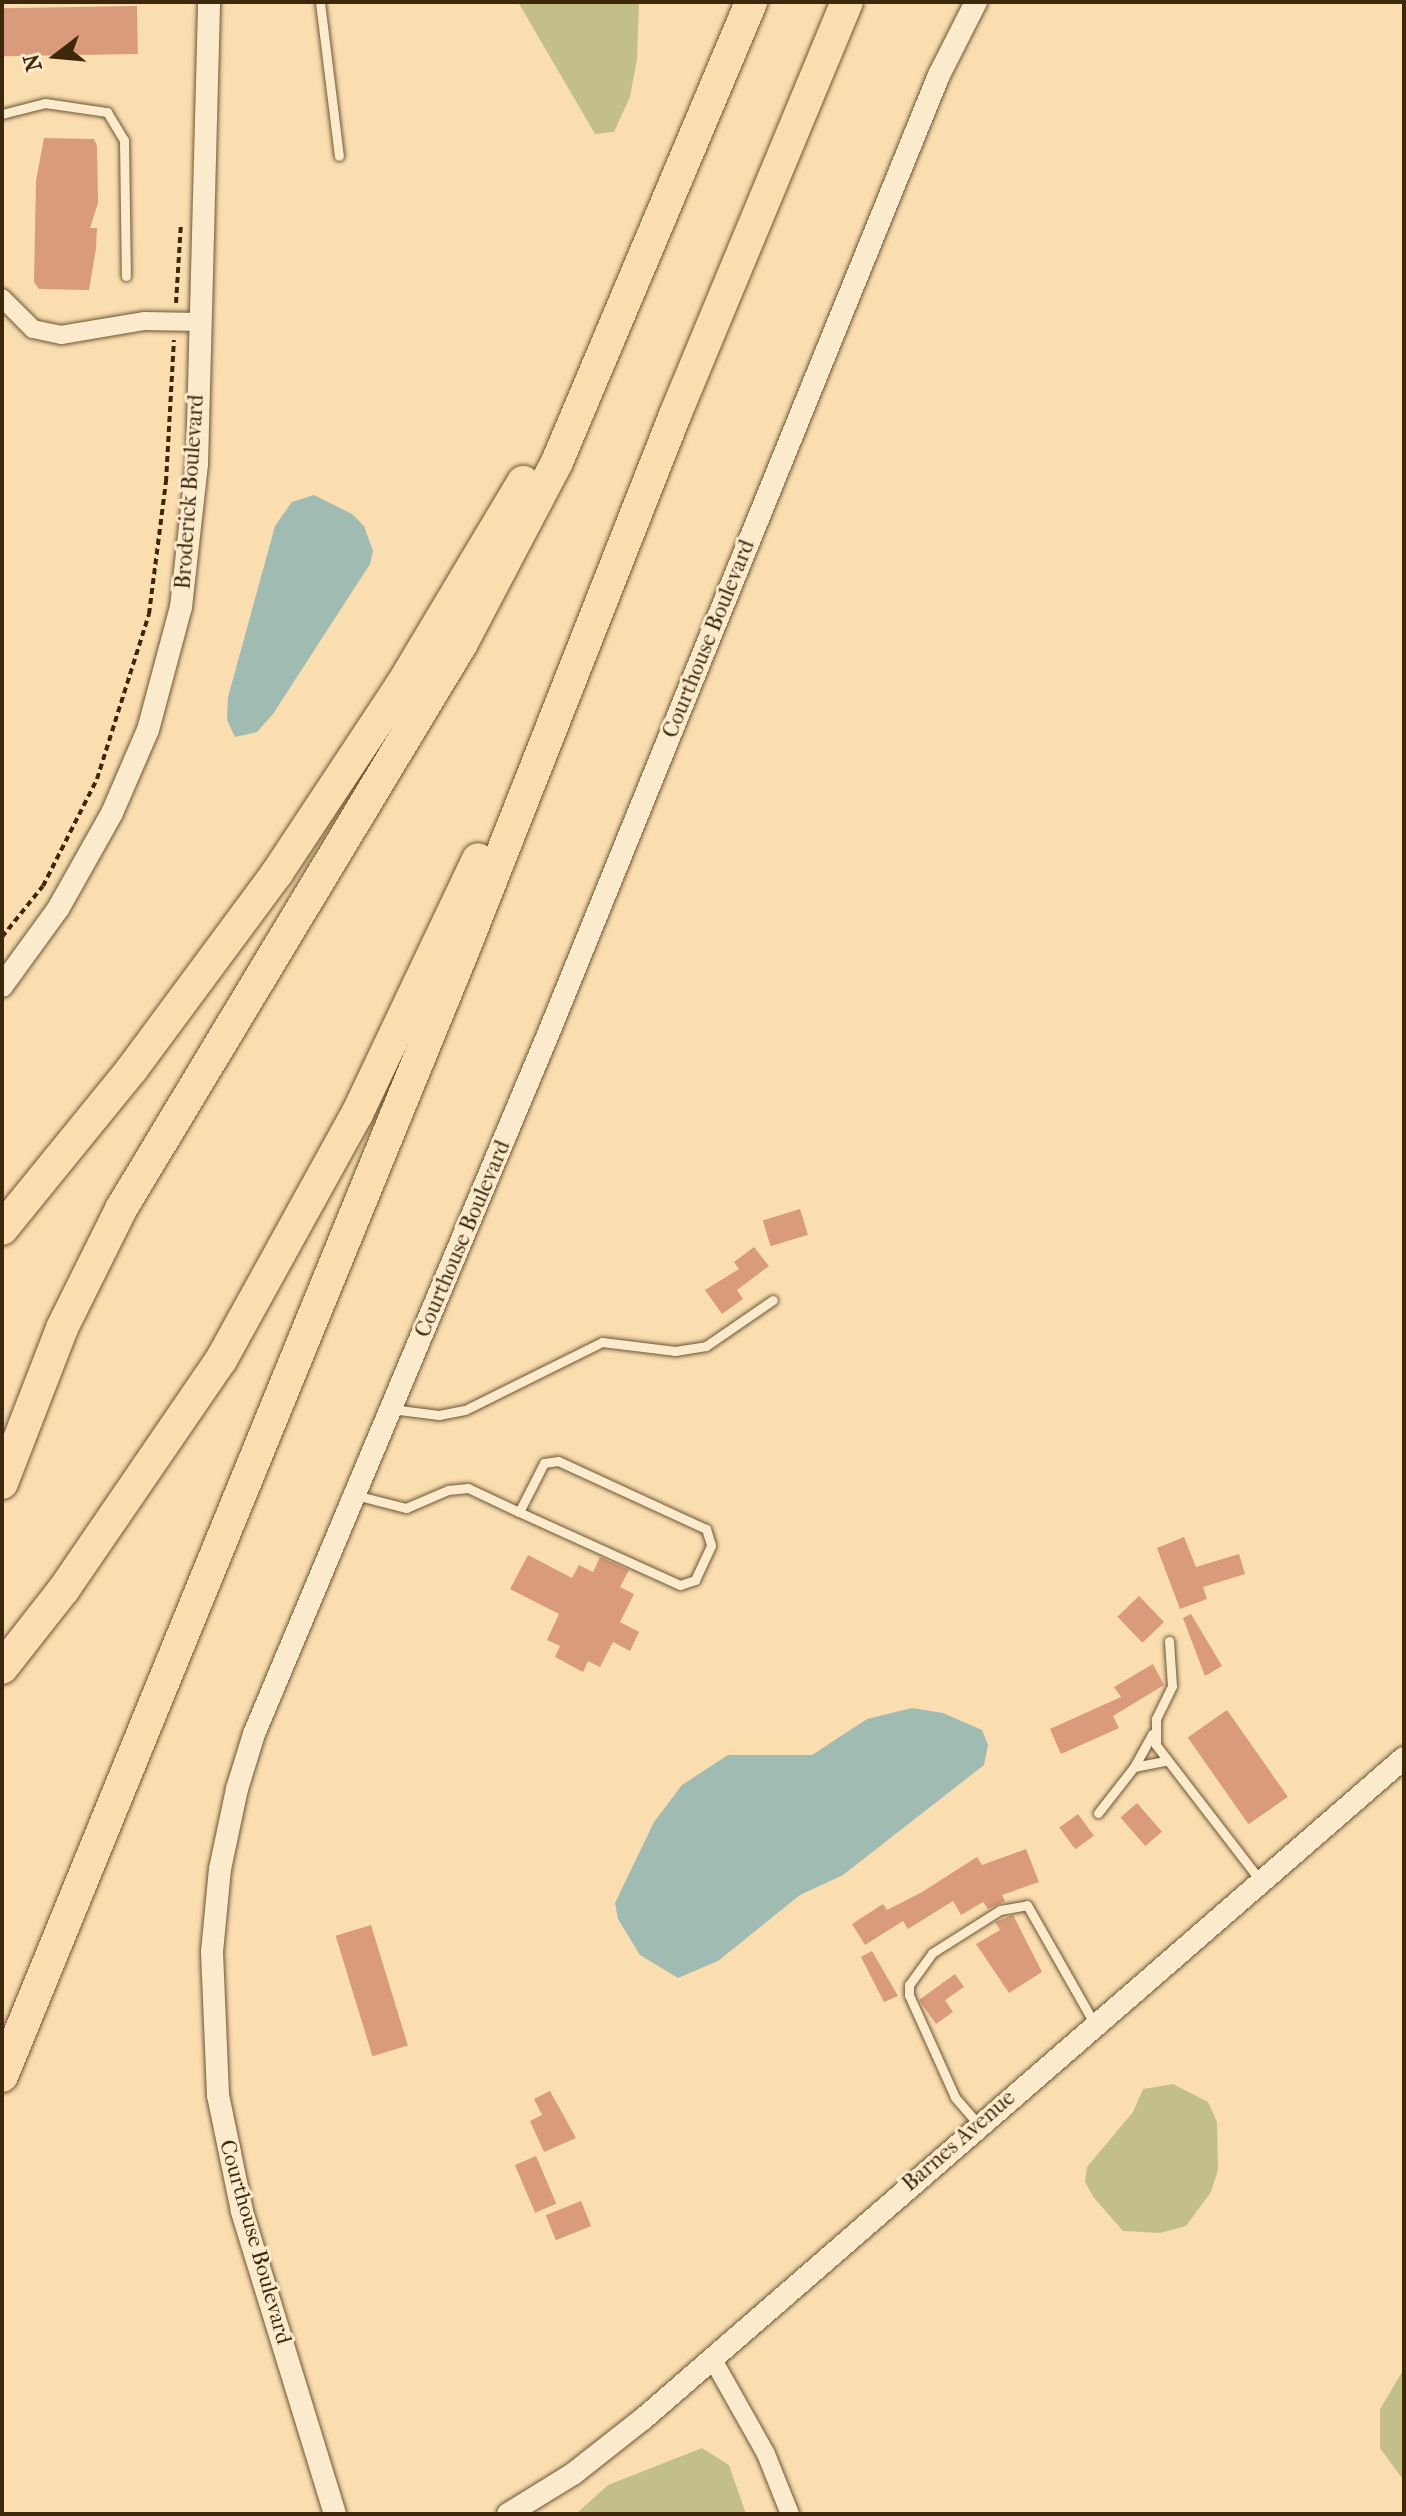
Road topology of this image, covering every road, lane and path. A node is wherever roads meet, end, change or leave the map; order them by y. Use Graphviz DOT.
graph roads {
  1 [pos="209,2"];
  2 [pos="320,2"];
  3 [pos="751,2"];
  4 [pos="847,2"];
  5 [pos="976,2"];
  6 [pos="2,114"];
  7 [pos="339,156"];
  8 [pos="181,221"];
  9 [pos="655,231"];
  10 [pos="126,276"];
  11 [pos="2,298"];
  12 [pos="175,321"];
  13 [pos="200,322"];
  14 [pos="612,569"];
  15 [pos="2,937"];
  16 [pos="2,986"];
  17 [pos="2,1229"];
  18 [pos="773,1300"];
  19 [pos="391,1409"];
  20 [pos="2,1483"];
  21 [pos="355,1495"];
  22 [pos="519,1512"];
  23 [pos="1169,1641"];
  24 [pos="2,1668"];
  25 [pos="1152,1734"];
  26 [pos="1404,1758"];
  27 [pos="1166,1761"];
  28 [pos="1134,1767"];
  29 [pos="1098,1813"];
  30 [pos="1260,1880"];
  31 [pos="1094,2023"];
  32 [pos="2,2076"];
  33 [pos="979,2125"];
  34 [pos="712,2358"];
  35 [pos="335,2514"];
  36 [pos="508,2514"];
  37 [pos="790,2514"];
  1 -- 13 [label="street, Broderick Boulevard"];
  2 -- 7 [label="lane"];
  3 -- 9 [label="highway"];
  4 -- 14 [label="highway"];
  5 -- 19 [label="street, Courthouse Boulevard"];
  6 -- 10 [label="lane"];
  8 -- 12 [label="path"];
  9 -- 17 [label="highway"];
  9 -- 20 [label="highway"];
  11 -- 12 [label="street"];
  12 -- 13 [label="street"];
  12 -- 15 [label="path"];
  13 -- 16 [label="street, Broderick Boulevard"];
  14 -- 24 [label="highway"];
  14 -- 32 [label="highway"];
  18 -- 19 [label="lane"];
  19 -- 21 [label="street, Courthouse Boulevard"];
  21 -- 22 [label="lane"];
  21 -- 35 [label="street, Courthouse Boulevard"];
  22 -- 22 [label="lane"];
  23 -- 25 [label="lane"];
  25 -- 27 [label="lane"];
  25 -- 28 [label="lane"];
  26 -- 30 [label="street, Barnes Avenue"];
  27 -- 28 [label="lane"];
  27 -- 30 [label="lane"];
  28 -- 29 [label="lane"];
  30 -- 31 [label="street, Barnes Avenue"];
  31 -- 33 [label="street, Barnes Avenue"];
  31 -- 33 [label="lane"];
  33 -- 34 [label="street, Barnes Avenue"];
  34 -- 36 [label="street, Barnes Avenue"];
  34 -- 37 [label="street"];
}
